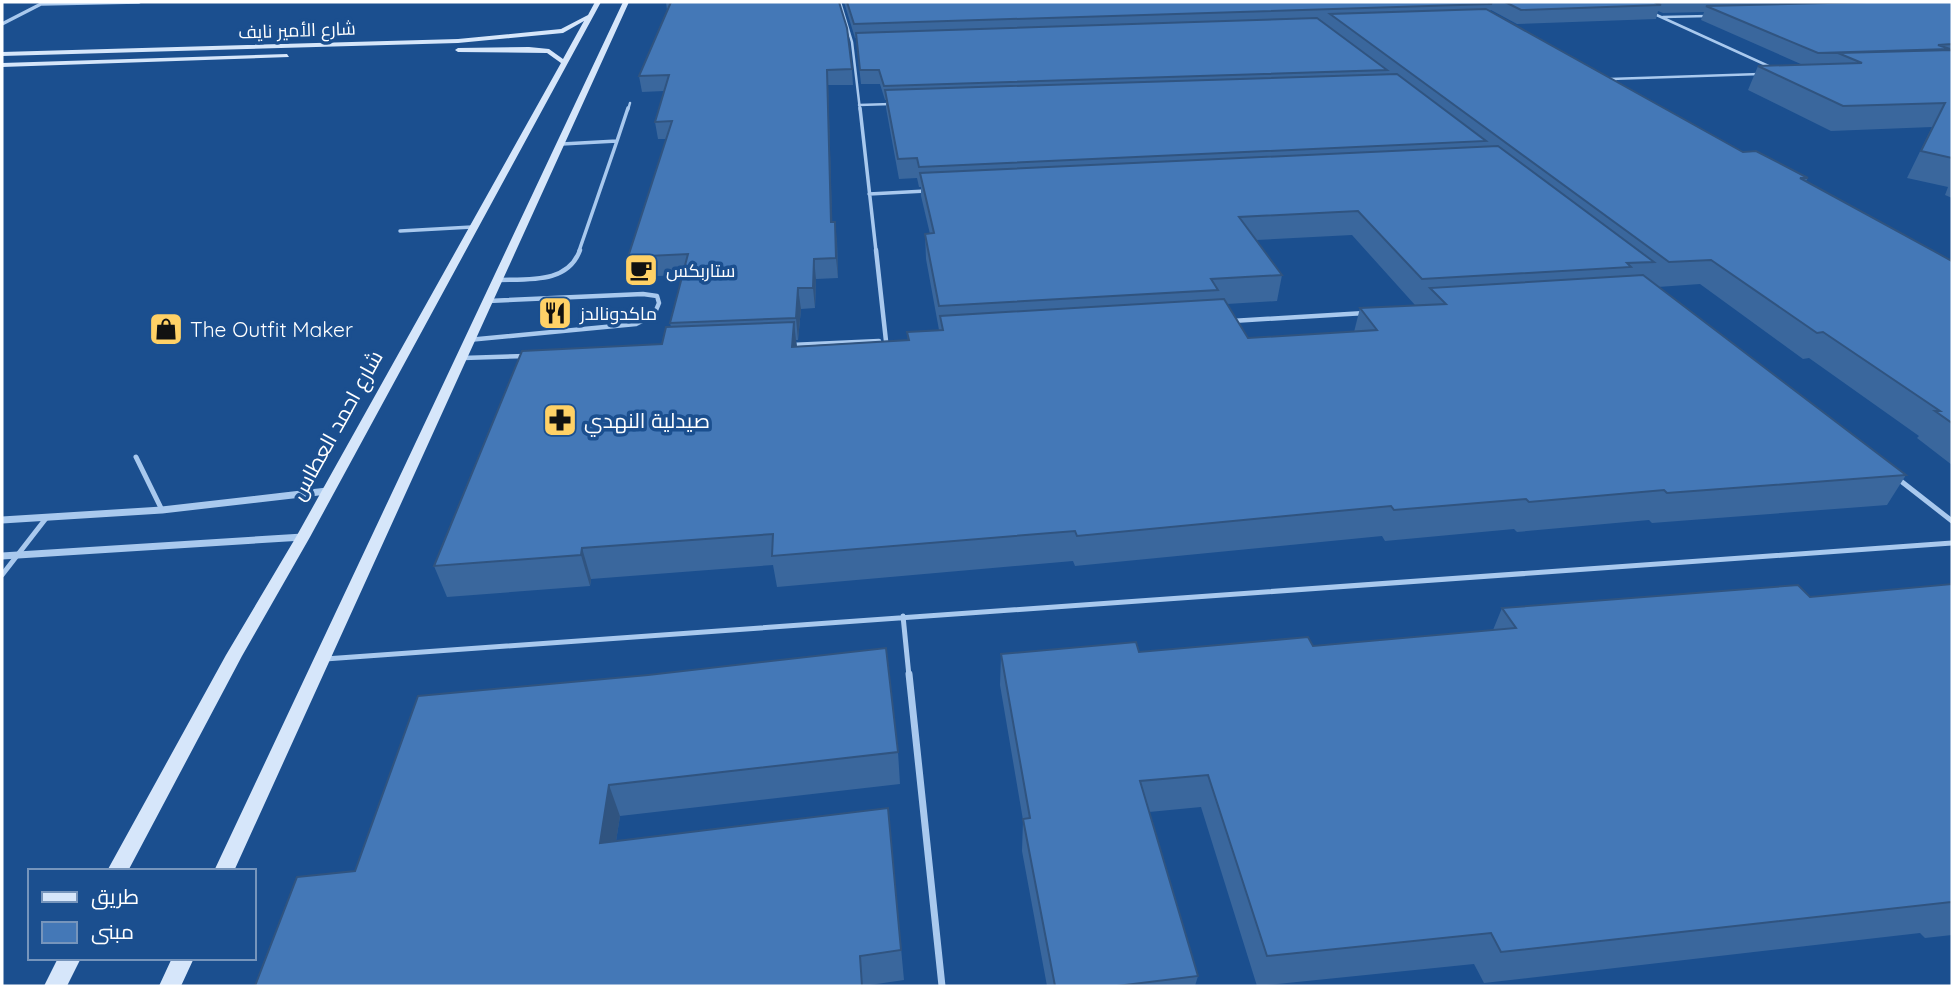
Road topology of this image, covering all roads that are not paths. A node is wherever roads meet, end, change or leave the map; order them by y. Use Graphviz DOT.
graph roads {
  1 [pos="46,2"];
  2 [pos="139,2"];
  3 [pos="598,2"];
  4 [pos="626,2"];
  5 [pos="840,2"];
  6 [pos="41,5"];
  7 [pos="1640,7"];
  8 [pos="589,16"];
  9 [pos="1718,16"];
  10 [pos="1663,18"];
  11 [pos="2,24"];
  12 [pos="523,36"];
  13 [pos="511,49"];
  14 [pos="452,51"];
  15 [pos="2,54"];
  16 [pos="300,56"];
  17 [pos="563,62"];
  18 [pos="2,65"];
  19 [pos="1623,86"];
  20 [pos="630,103"];
  21 [pos="900,104"];
  22 [pos="859,105"];
  23 [pos="617,141"];
  24 [pos="562,144"];
  25 [pos="939,191"];
  26 [pos="869,194"];
  27 [pos="472,227"];
  28 [pos="400,231"];
  29 [pos="497,281"];
  30 [pos="488,301"];
  31 [pos="1371,312"];
  32 [pos="1218,321"];
  33 [pos="468,340"];
  34 [pos="789,345"];
  35 [pos="540,355"];
  36 [pos="460,359"];
  37 [pos="136,457"];
  38 [pos="1888,471"];
  39 [pos="327,491"];
  40 [pos="162,510"];
  41 [pos="47,517"];
  42 [pos="2,520"];
  43 [pos="1952,521"];
  44 [pos="303,537"];
  45 [pos="1952,543"];
  46 [pos="19,555"];
  47 [pos="2,556"];
  48 [pos="2,575"];
  49 [pos="903,616"];
  50 [pos="321,659"];
  51 [pos="118,869"];
  52 [pos="224,869"];
  53 [pos="69,960"];
  54 [pos="182,960"];
  55 [pos="55,986"];
  56 [pos="170,986"];
  57 [pos="943,986"];
  1 -- 6 [label="street"];
  2 -- 6 [label="street"];
  3 -- 8 [label="street, شارع احمد العطاس"];
  4 -- 24 [label="street"];
  5 -- 22 [label="lane"];
  6 -- 11 [label="street"];
  7 -- 10 [label="lane"];
  8 -- 12 [label="street, شارع الأمير نايف"];
  8 -- 17 [label="street, شارع احمد العطاس"];
  9 -- 10 [label="lane"];
  10 -- 19 [label="lane"];
  12 -- 13 [label="street"];
  12 -- 15 [label="street, شارع الأمير نايف"];
  13 -- 14 [label="street"];
  13 -- 17 [label="street"];
  16 -- 18 [label="street, شارع الأمير نايف"];
  17 -- 27 [label="street, شارع احمد العطاس"];
  20 -- 23 [label="lane"];
  21 -- 22 [label="lane"];
  22 -- 26 [label="lane"];
  23 -- 24 [label="lane"];
  23 -- 29 [label="lane"];
  24 -- 29 [label="street"];
  25 -- 26 [label="lane"];
  26 -- 34 [label="lane"];
  27 -- 28 [label="lane"];
  27 -- 39 [label="street, شارع احمد العطاس"];
  29 -- 30 [label="street"];
  30 -- 33 [label="street"];
  30 -- 33 [label="lane"];
  31 -- 32 [label="lane"];
  33 -- 36 [label="street"];
  35 -- 36 [label="lane"];
  36 -- 50 [label="street"];
  37 -- 40 [label="lane"];
  38 -- 43 [label="lane"];
  39 -- 40 [label="street"];
  39 -- 44 [label="street, شارع احمد العطاس"];
  40 -- 41 [label="street"];
  41 -- 42 [label="street"];
  41 -- 46 [label="lane"];
  44 -- 46 [label="street"];
  44 -- 51 [label="street, شارع احمد العطاس"];
  45 -- 49 [label="lane"];
  46 -- 47 [label="street"];
  46 -- 48 [label="lane"];
  49 -- 50 [label="lane"];
  49 -- 57 [label="lane"];
  50 -- 52 [label="street"];
  53 -- 55 [label="street"];
  54 -- 56 [label="street"];
}
